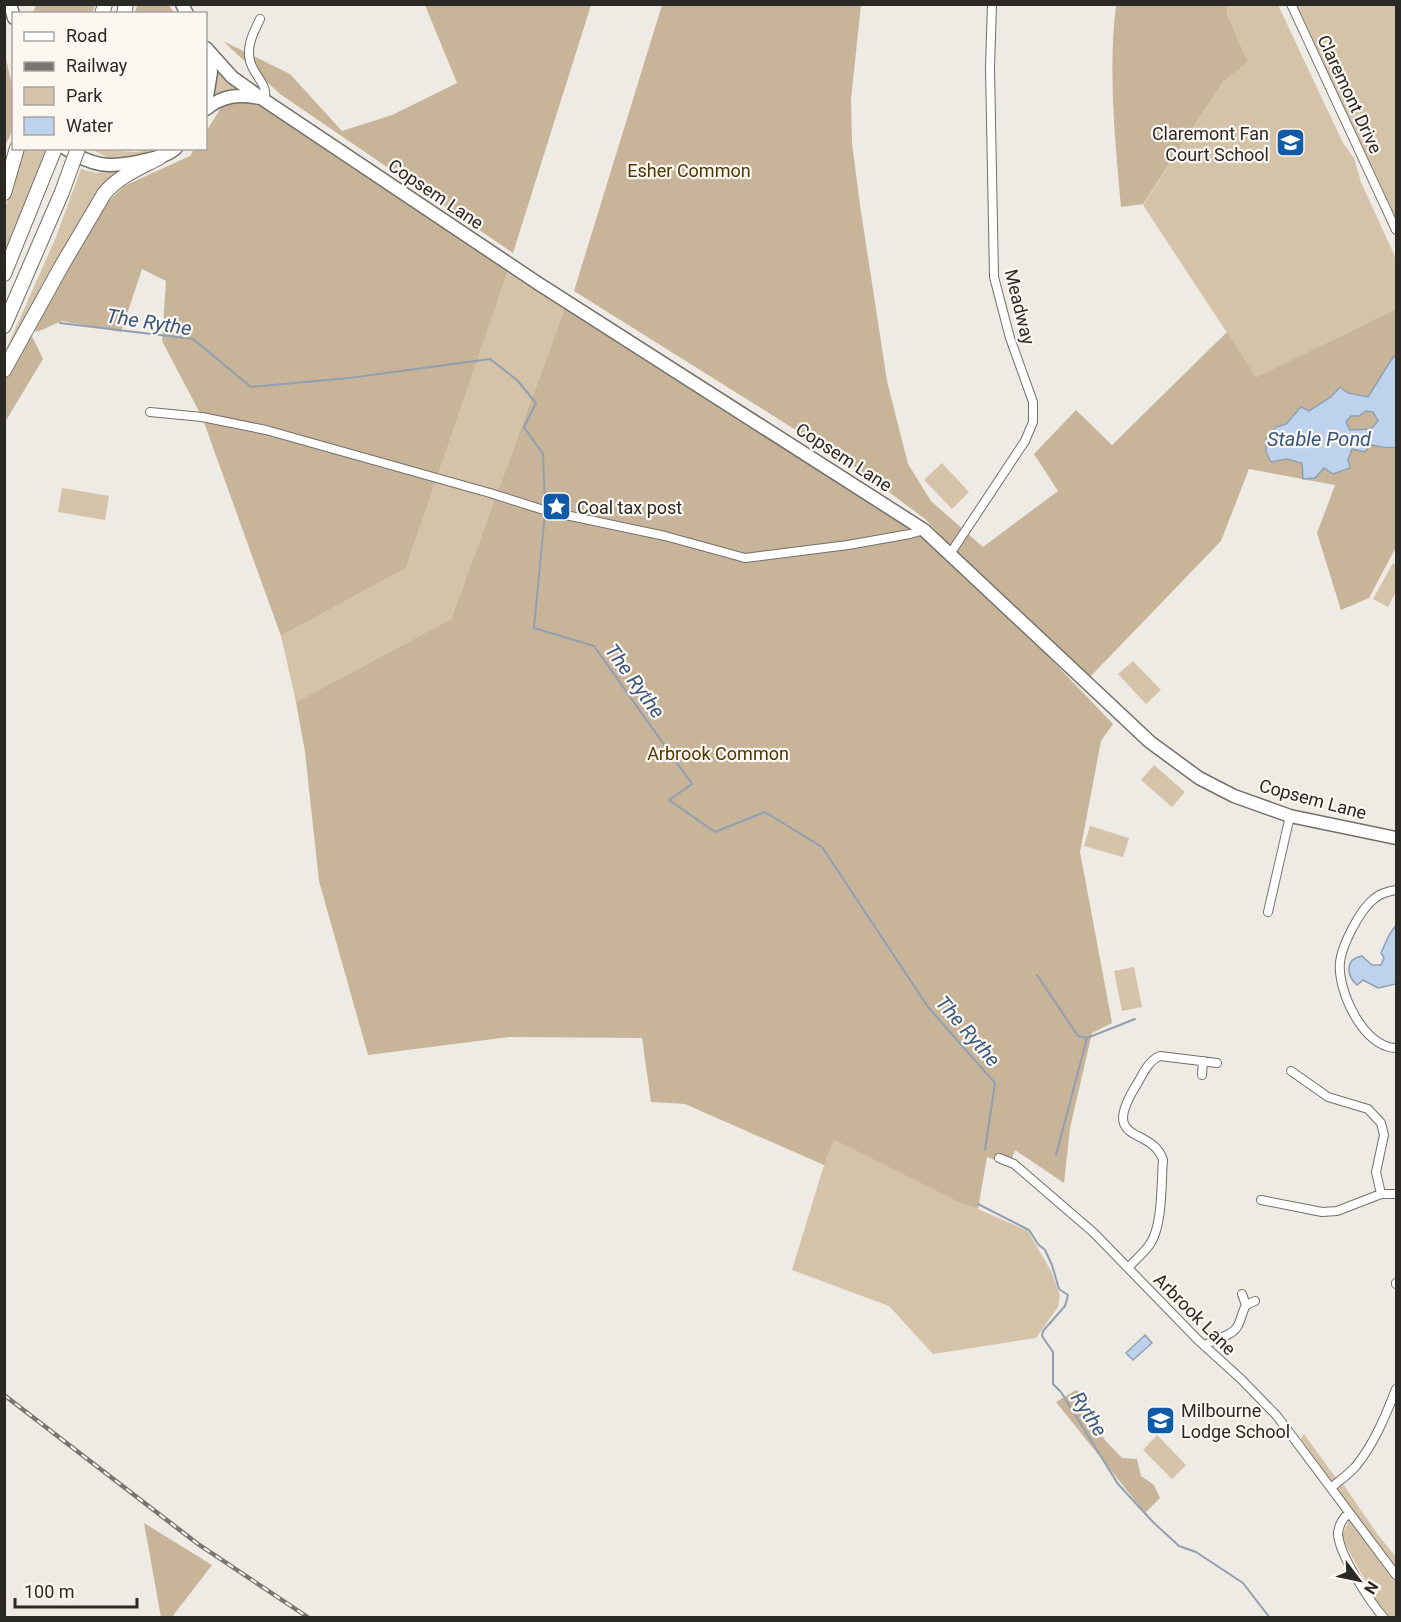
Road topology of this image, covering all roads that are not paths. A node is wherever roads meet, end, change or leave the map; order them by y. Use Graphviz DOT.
graph roads {
  1 [pos="992,4"];
  2 [pos="1291,4"];
  3 [pos="260,19"];
  4 [pos="207,50"];
  5 [pos="207,54"];
  6 [pos="207,97"];
  7 [pos="263,100"];
  8 [pos="207,108"];
  9 [pos="16,150"];
  10 [pos="55,150"];
  11 [pos="68,150"];
  12 [pos="77,150"];
  13 [pos="173,150"];
  14 [pos="160,157"];
  15 [pos="4,193"];
  16 [pos="1396,230"];
  17 [pos="4,274"];
  18 [pos="4,326"];
  19 [pos="4,370"];
  20 [pos="150,412"];
  21 [pos="924,530"];
  22 [pos="950,554"];
  23 [pos="1290,816"];
  24 [pos="1396,838"];
  25 [pos="1396,890"];
  26 [pos="1268,912"];
  27 [pos="1396,1048"];
  28 [pos="1203,1061"];
  29 [pos="1217,1063"];
  30 [pos="1291,1071"];
  31 [pos="1202,1075"];
  32 [pos="999,1158"];
  33 [pos="1381,1194"];
  34 [pos="1396,1194"];
  35 [pos="1261,1200"];
  36 [pos="1128,1268"];
  37 [pos="1242,1294"];
  38 [pos="1255,1301"];
  39 [pos="1246,1305"];
  40 [pos="1204,1346"];
  41 [pos="1396,1389"];
  42 [pos="1331,1488"];
  43 [pos="1349,1512"];
  44 [pos="1396,1575"];
  45 [pos="1383,1617"];
  1 -- 22 [label="street, Meadway"];
  2 -- 16 [label="street, Claremont Drive"];
  3 -- 7 [label="street"];
  4 -- 7 [label="main road, Copsem Lane"];
  5 -- 6 [label="main road"];
  7 -- 8 [label="main road, Copsem Lane"];
  7 -- 21 [label="main road, Copsem Lane"];
  9 -- 15 [label="highway"];
  10 -- 17 [label="highway"];
  11 -- 14 [label="main road"];
  12 -- 18 [label="highway, bridge"];
  13 -- 14 [label="main road"];
  14 -- 19 [label="highway"];
  20 -- 21 [label="street"];
  21 -- 22 [label="main road, Copsem Lane"];
  22 -- 23 [label="main road, Copsem Lane"];
  23 -- 24 [label="main road, Copsem Lane"];
  23 -- 26 [label="street"];
  25 -- 27 [label="street"];
  28 -- 29 [label="street"];
  28 -- 31 [label="street"];
  28 -- 36 [label="street"];
  30 -- 33 [label="street"];
  32 -- 36 [label="street, Arbrook Lane"];
  33 -- 34 [label="street"];
  33 -- 35 [label="street"];
  36 -- 40 [label="street, Arbrook Lane"];
  37 -- 39 [label="street"];
  38 -- 39 [label="street"];
  39 -- 40 [label="street"];
  40 -- 42 [label="street, Arbrook Lane"];
  41 -- 42 [label="street"];
  42 -- 43 [label="street, Arbrook Lane"];
  43 -- 44 [label="street, Arbrook Lane"];
  43 -- 45 [label="street"];
}
